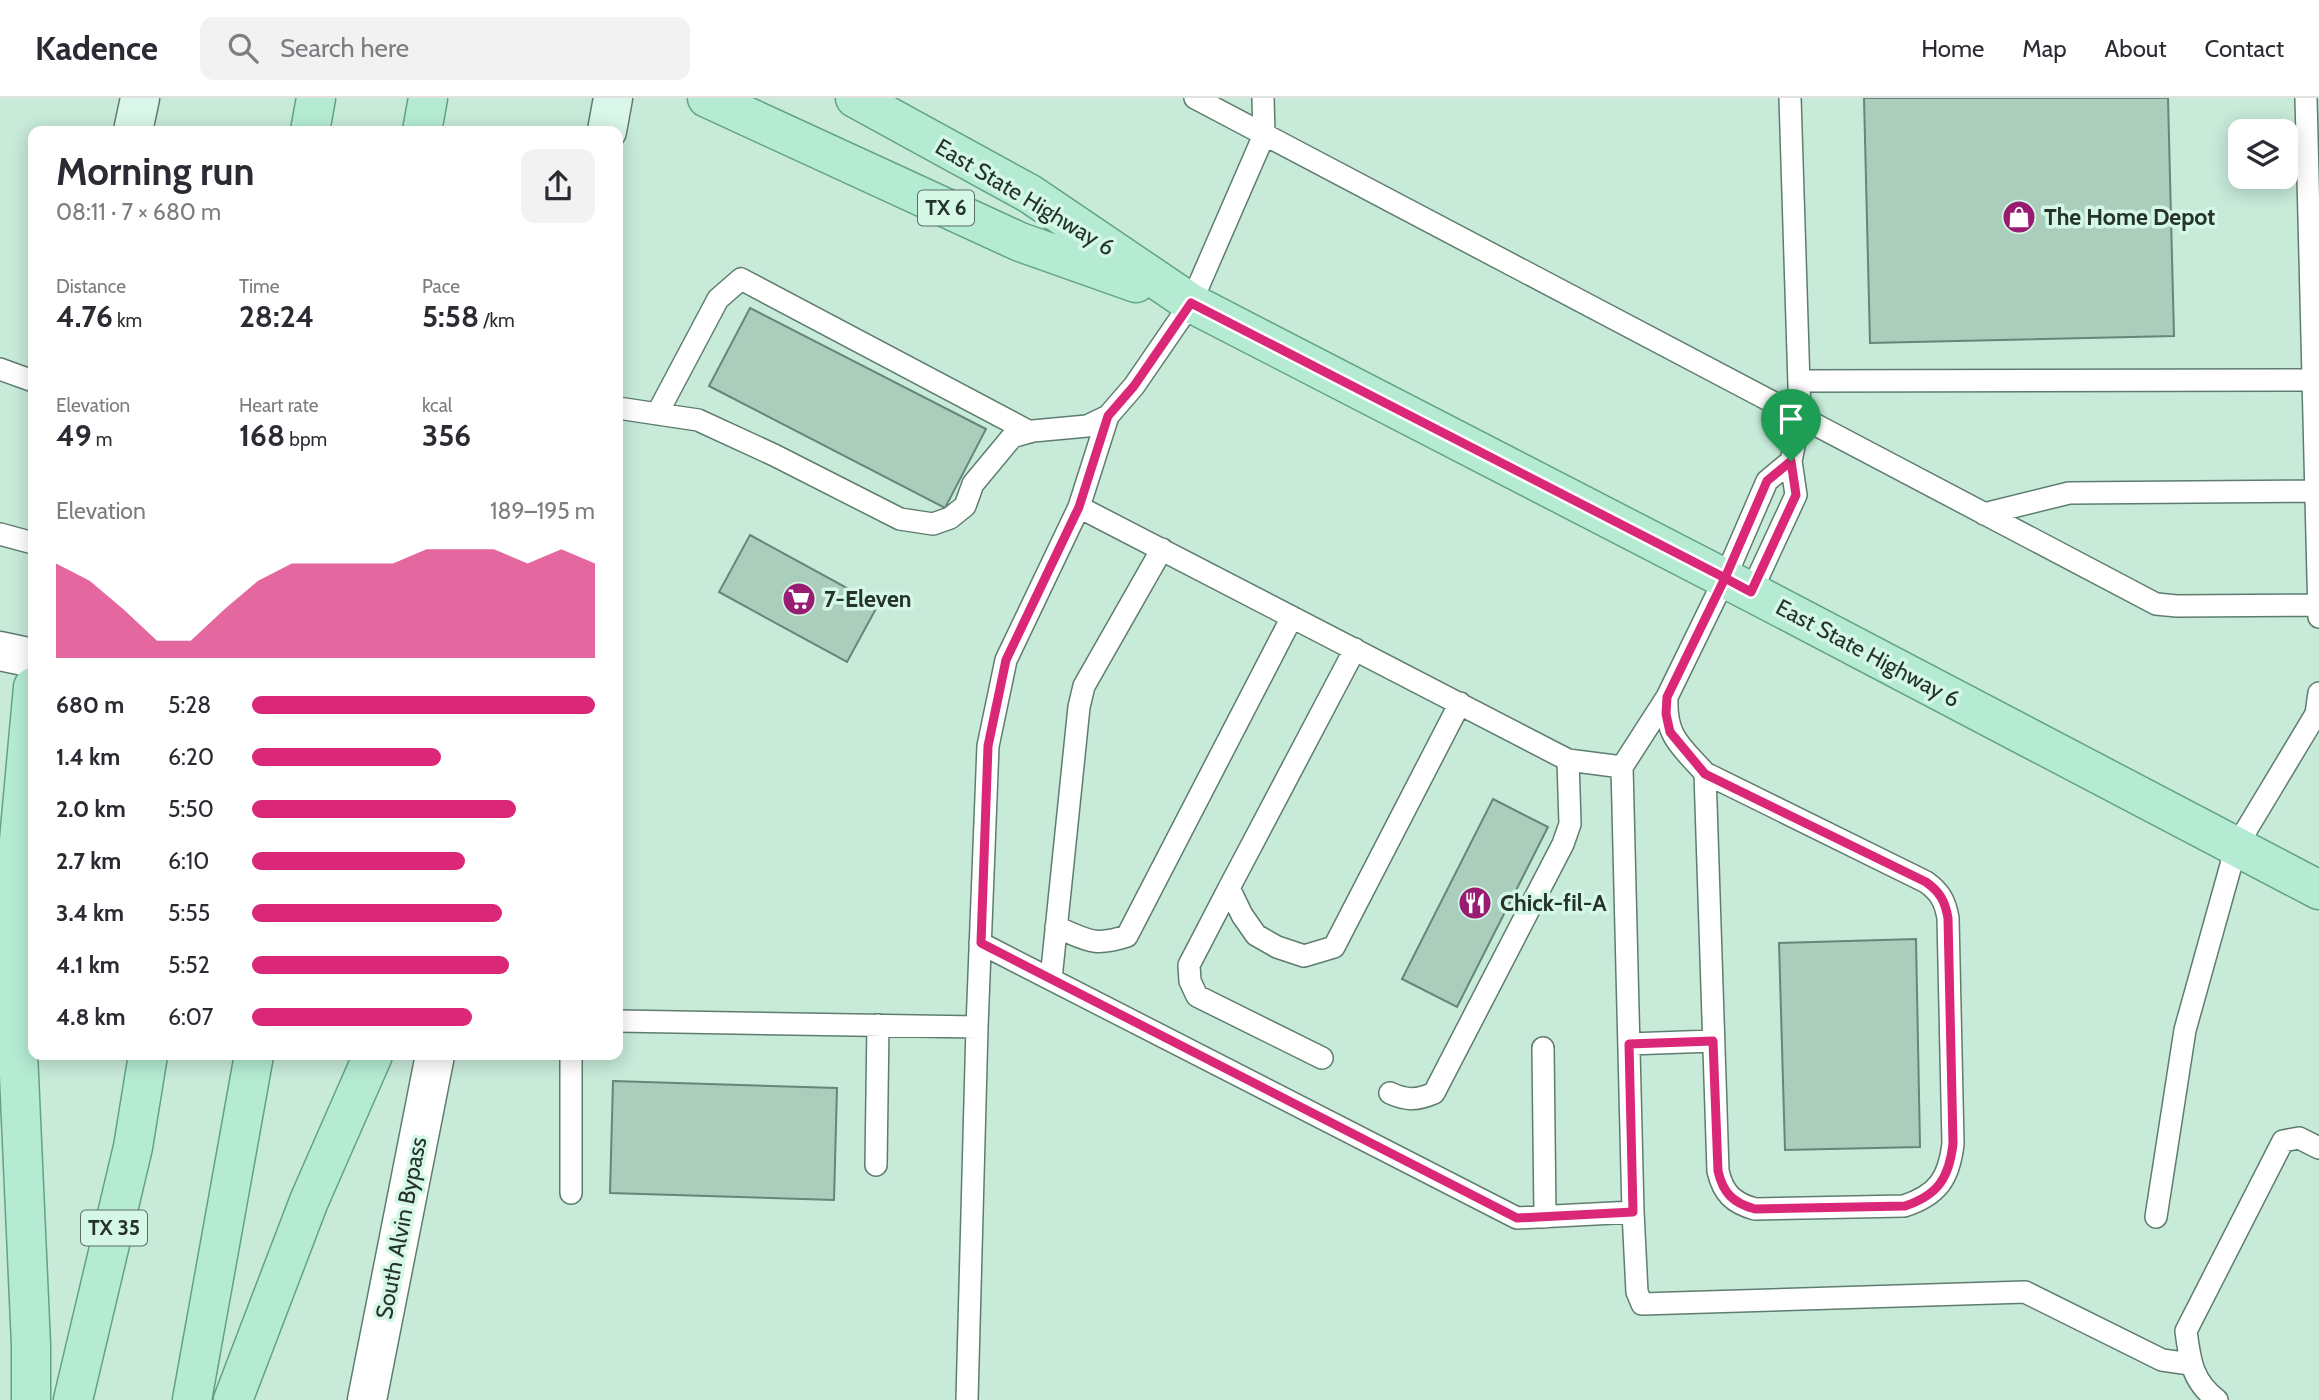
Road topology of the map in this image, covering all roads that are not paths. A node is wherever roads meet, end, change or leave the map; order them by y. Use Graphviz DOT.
graph roads {
  1 [pos="140,98"];
  2 [pos="316,98"];
  3 [pos="613,98"];
  4 [pos="707,98"];
  5 [pos="855,98"];
  6 [pos="1195,98"];
  7 [pos="1263,98"];
  8 [pos="1790,98"];
  9 [pos="2306,98"];
  10 [pos="134,126"];
  11 [pos="311,126"];
  12 [pos="608,126"];
  13 [pos="1264,135"];
  14 [pos="1191,303"];
  15 [pos="0,369"];
  16 [pos="28,379"];
  17 [pos="2312,380"];
  18 [pos="1799,381"];
  19 [pos="623,409"];
  20 [pos="657,414"];
  21 [pos="1108,416"];
  22 [pos="1800,417"];
  23 [pos="1030,432"];
  24 [pos="1791,461"];
  25 [pos="2315,491"];
  26 [pos="1079,507"];
  27 [pos="1984,514"];
  28 [pos="0,534"];
  29 [pos="28,542"];
  30 [pos="1162,549"];
  31 [pos="1738,585"];
  32 [pos="2318,611"];
  33 [pos="1292,617"];
  34 [pos="1355,649"];
  35 [pos="0,651"];
  36 [pos="28,657"];
  37 [pos="2319,693"];
  38 [pos="1667,697"];
  39 [pos="1461,703"];
  40 [pos="28,718"];
  41 [pos="28,743"];
  42 [pos="1568,760"];
  43 [pos="1622,767"];
  44 [pos="1705,774"];
  45 [pos="2236,847"];
  46 [pos="0,848"];
  47 [pos="1229,888"];
  48 [pos="2319,890"];
  49 [pos="1056,927"];
  50 [pos="981,943"];
  51 [pos="1051,979"];
  52 [pos="623,1021"];
  53 [pos="878,1025"];
  54 [pos="977,1027"];
  55 [pos="1713,1041"];
  56 [pos="1629,1044"];
  57 [pos="1543,1048"];
  58 [pos="1321,1058"];
  59 [pos="147,1060"];
  60 [pos="253,1060"];
  61 [pos="371,1060"];
  62 [pos="434,1060"];
  63 [pos="572,1060"];
  64 [pos="1390,1093"];
  65 [pos="2319,1148"];
  66 [pos="876,1165"];
  67 [pos="572,1193"];
  68 [pos="1633,1212"];
  69 [pos="1545,1217"];
  70 [pos="2156,1217"];
  71 [pos="2190,1364"];
  72 [pos="31,1400"];
  73 [pos="74,1400"];
  74 [pos="192,1400"];
  75 [pos="233,1400"];
  76 [pos="367,1400"];
  77 [pos="967,1400"];
  78 [pos="2217,1400"];
  1 -- 10 [label="street"];
  2 -- 11 [label="main road"];
  3 -- 12 [label="street"];
  4 -- 14 [label="main road, East State Highway 6 / TX 6"];
  5 -- 14 [label="main road, East State Highway 6 / TX 6"];
  6 -- 13 [label="lane"];
  7 -- 13 [label="lane"];
  8 -- 18 [label="lane"];
  9 -- 17 [label="lane"];
  13 -- 14 [label="lane"];
  13 -- 22 [label="lane"];
  14 -- 21 [label="lane"];
  14 -- 31 [label="main road, East State Highway 6 / TX 6"];
  15 -- 16 [label="lane"];
  17 -- 18 [label="lane"];
  17 -- 25 [label="lane"];
  18 -- 22 [label="lane"];
  19 -- 20 [label="lane"];
  20 -- 23 [label="lane"];
  20 -- 23 [label="lane"];
  21 -- 23 [label="lane"];
  21 -- 26 [label="lane"];
  22 -- 24 [label="lane"];
  22 -- 27 [label="lane"];
  24 -- 31 [label="lane"];
  24 -- 31 [label="lane"];
  25 -- 27 [label="lane"];
  25 -- 32 [label="lane"];
  26 -- 30 [label="lane"];
  26 -- 50 [label="lane"];
  27 -- 32 [label="lane"];
  28 -- 29 [label="lane"];
  30 -- 33 [label="lane"];
  30 -- 49 [label="lane"];
  31 -- 38 [label="lane"];
  31 -- 45 [label="main road, East State Highway 6 / TX 6"];
  33 -- 34 [label="lane"];
  33 -- 49 [label="lane"];
  34 -- 39 [label="lane"];
  34 -- 47 [label="lane"];
  35 -- 36 [label="street"];
  37 -- 45 [label="lane"];
  38 -- 43 [label="lane"];
  38 -- 44 [label="lane"];
  39 -- 42 [label="lane"];
  39 -- 47 [label="lane"];
  40 -- 46 [label="lane"];
  41 -- 72 [label="main road"];
  42 -- 43 [label="lane"];
  42 -- 64 [label="lane"];
  43 -- 56 [label="lane"];
  44 -- 55 [label="lane"];
  44 -- 55 [label="lane"];
  45 -- 48 [label="main road, East State Highway 6 / TX 6"];
  45 -- 70 [label="lane"];
  47 -- 58 [label="lane"];
  49 -- 51 [label="lane"];
  50 -- 51 [label="lane"];
  50 -- 54 [label="lane"];
  51 -- 69 [label="lane"];
  52 -- 53 [label="lane"];
  53 -- 54 [label="lane"];
  53 -- 66 [label="lane"];
  54 -- 77 [label="lane"];
  55 -- 56 [label="lane"];
  56 -- 68 [label="lane"];
  57 -- 69 [label="lane"];
  59 -- 73 [label="main road, TX 35"];
  60 -- 74 [label="main road"];
  61 -- 75 [label="main road"];
  62 -- 76 [label="street, South Alvin Bypass"];
  63 -- 67 [label="lane"];
  65 -- 71 [label="lane"];
  68 -- 69 [label="lane"];
  68 -- 71 [label="lane"];
  71 -- 78 [label="lane"];
}
